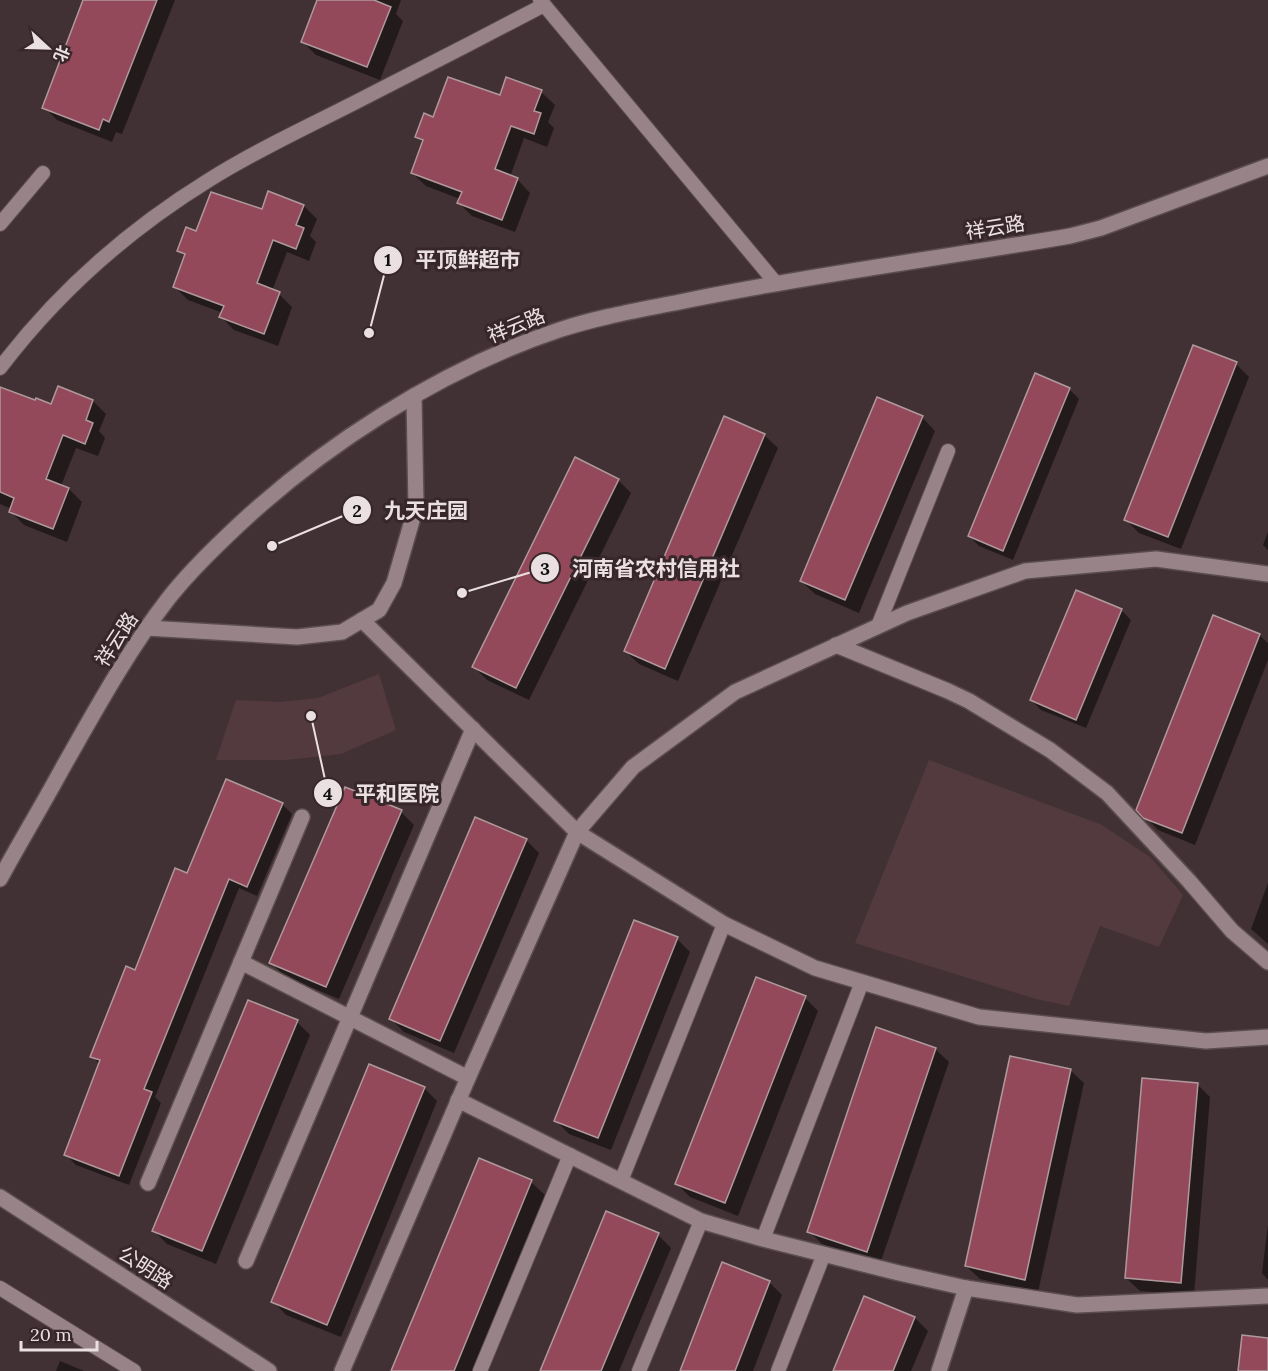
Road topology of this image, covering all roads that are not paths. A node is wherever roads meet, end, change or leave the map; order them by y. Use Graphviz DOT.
graph roads {
  1 [pos="542,3"];
  2 [pos="1268,166"];
  3 [pos="43,173"];
  4 [pos="0,224"];
  5 [pos="775,282"];
  6 [pos="0,368"];
  7 [pos="414,397"];
  8 [pos="948,451"];
  9 [pos="1268,574"];
  10 [pos="362,620"];
  11 [pos="878,626"];
  12 [pos="147,628"];
  13 [pos="836,645"];
  14 [pos="472,729"];
  15 [pos="302,817"];
  16 [pos="577,832"];
  17 [pos="0,879"];
  18 [pos="724,924"];
  19 [pos="241,962"];
  20 [pos="1268,962"];
  21 [pos="862,982"];
  22 [pos="349,1018"];
  23 [pos="1268,1037"];
  24 [pos="468,1078"];
  25 [pos="458,1100"];
  26 [pos="570,1155"];
  27 [pos="621,1181"];
  28 [pos="148,1183"];
  29 [pos="0,1197"];
  30 [pos="701,1221"];
  31 [pos="763,1239"];
  32 [pos="824,1254"];
  33 [pos="246,1261"];
  34 [pos="0,1288"];
  35 [pos="966,1288"];
  36 [pos="1268,1296"];
  37 [pos="134,1371"];
  38 [pos="269,1371"];
  39 [pos="342,1371"];
  40 [pos="480,1371"];
  41 [pos="639,1371"];
  42 [pos="778,1371"];
  43 [pos="939,1371"];
  1 -- 5 [label="lane"];
  1 -- 6 [label="lane"];
  2 -- 5 [label="street, 祥云路"];
  3 -- 4 [label="lane"];
  5 -- 7 [label="street, 祥云路"];
  7 -- 10 [label="street"];
  7 -- 12 [label="street, 祥云路"];
  8 -- 11 [label="lane"];
  9 -- 11 [label="street"];
  10 -- 12 [label="street"];
  10 -- 14 [label="street"];
  11 -- 13 [label="street"];
  12 -- 17 [label="street, 祥云路"];
  13 -- 16 [label="street"];
  13 -- 20 [label="street"];
  14 -- 16 [label="street"];
  14 -- 22 [label="street"];
  15 -- 19 [label="street"];
  16 -- 18 [label="street"];
  16 -- 24 [label="street"];
  18 -- 21 [label="street"];
  18 -- 27 [label="lane"];
  19 -- 22 [label="street"];
  19 -- 28 [label="street"];
  21 -- 23 [label="street"];
  21 -- 31 [label="lane"];
  22 -- 24 [label="street"];
  22 -- 33 [label="street"];
  24 -- 25 [label="street"];
  25 -- 26 [label="street"];
  25 -- 39 [label="street"];
  26 -- 27 [label="street"];
  26 -- 40 [label="lane"];
  27 -- 30 [label="street"];
  29 -- 38 [label="street, 公明路"];
  30 -- 31 [label="street"];
  30 -- 41 [label="lane"];
  31 -- 32 [label="street"];
  32 -- 35 [label="street"];
  32 -- 42 [label="lane"];
  34 -- 37 [label="lane"];
  35 -- 36 [label="street"];
  35 -- 43 [label="street"];
}
